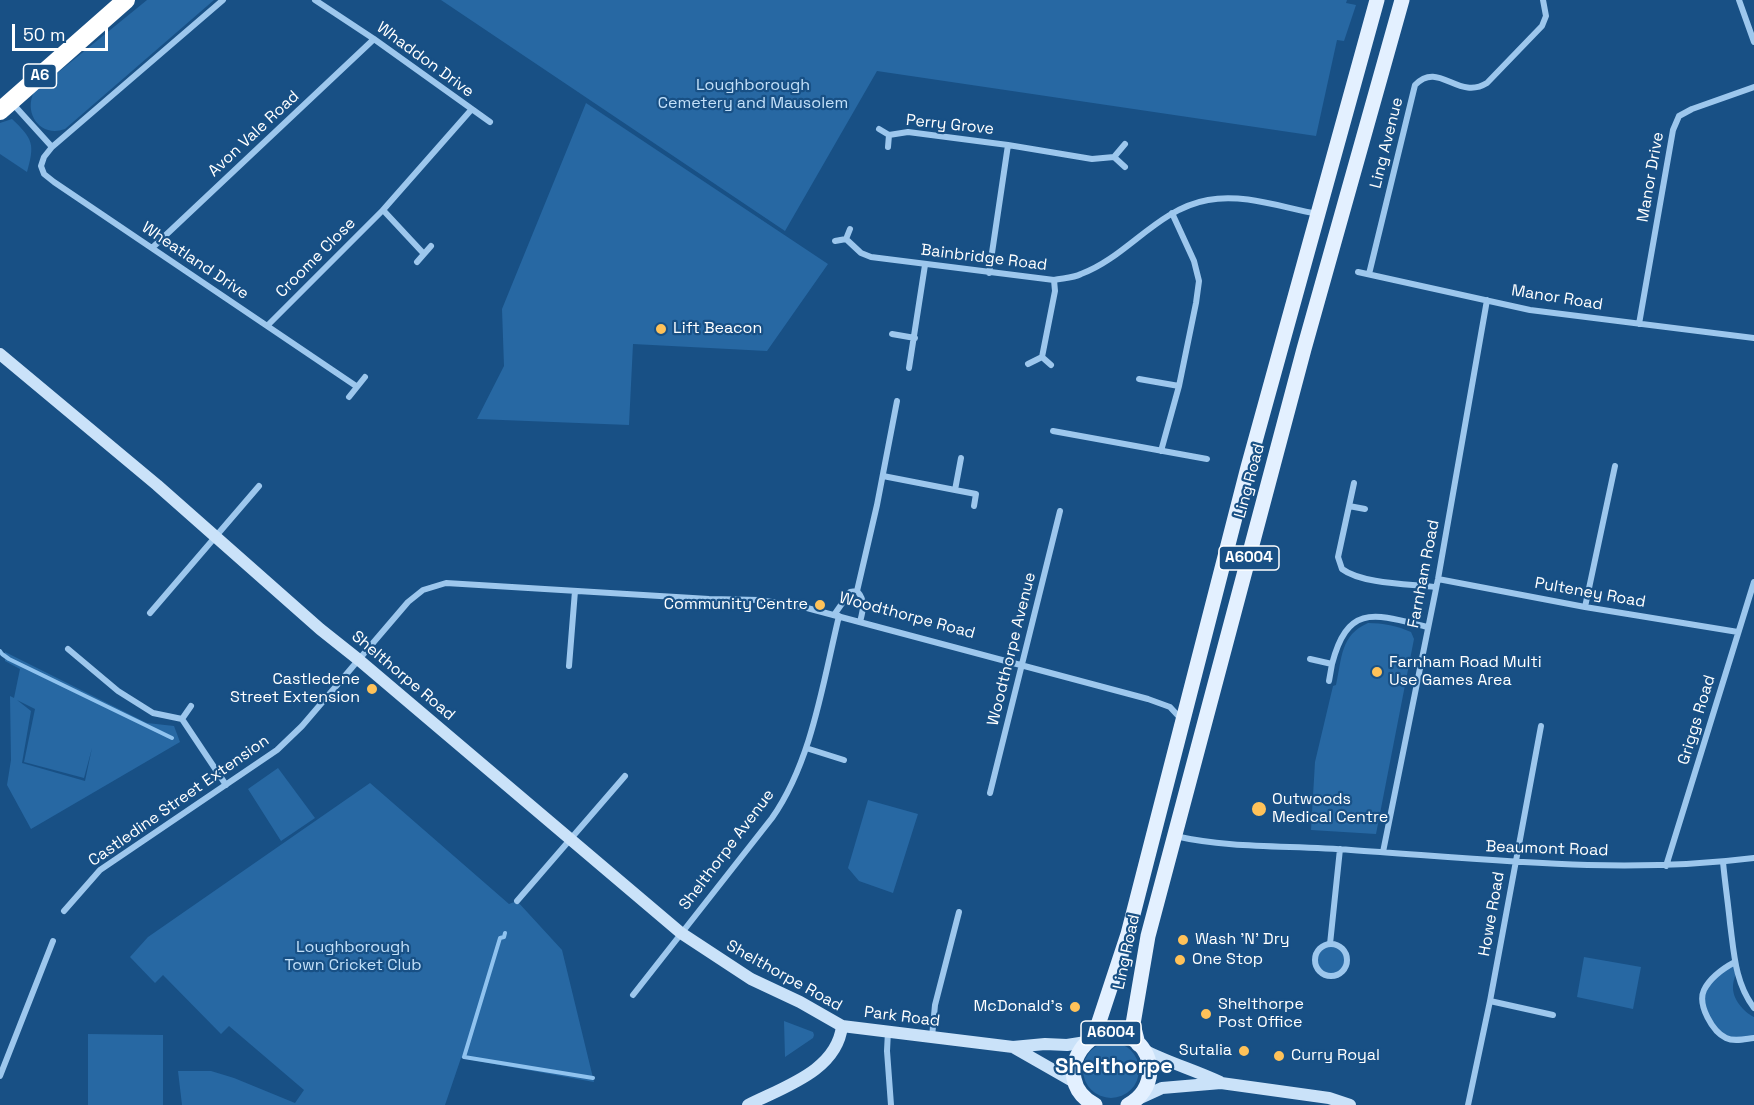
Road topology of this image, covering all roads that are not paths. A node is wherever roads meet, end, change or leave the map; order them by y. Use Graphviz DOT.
graph roads {
  1 [pos="223,0"];
  2 [pos="315,0"];
  3 [pos="1377,0"];
  4 [pos="1402,0"];
  5 [pos="1543,0"];
  6 [pos="1739,0"];
  7 [pos="117,5"];
  8 [pos="374,39"];
  9 [pos="1754,42"];
  10 [pos="1754,87"];
  11 [pos="1478,89"];
  12 [pos="1480,97"];
  13 [pos="5,106"];
  14 [pos="471,110"];
  15 [pos="490,122"];
  16 [pos="879,129"];
  17 [pos="889,135"];
  18 [pos="1125,144"];
  19 [pos="1008,145"];
  20 [pos="52,147"];
  21 [pos="888,147"];
  22 [pos="1114,157"];
  23 [pos="1125,167"];
  24 [pos="383,210"];
  25 [pos="1172,213"];
  26 [pos="1319,215"];
  27 [pos="850,229"];
  28 [pos="846,239"];
  29 [pos="835,241"];
  30 [pos="431,246"];
  31 [pos="152,248"];
  32 [pos="424,254"];
  33 [pos="417,262"];
  34 [pos="925,265"];
  35 [pos="1358,272"];
  36 [pos="989,273"];
  37 [pos="1369,274"];
  38 [pos="1054,280"];
  39 [pos="1487,300"];
  40 [pos="1639,324"];
  41 [pos="267,326"];
  42 [pos="892,334"];
  43 [pos="915,338"];
  44 [pos="1754,338"];
  45 [pos="0,354"];
  46 [pos="1042,357"];
  47 [pos="1029,364"];
  48 [pos="1051,365"];
  49 [pos="909,368"];
  50 [pos="365,377"];
  51 [pos="1140,379"];
  52 [pos="356,386"];
  53 [pos="1179,386"];
  54 [pos="349,397"];
  55 [pos="897,401"];
  56 [pos="1053,431"];
  57 [pos="1161,451"];
  58 [pos="961,458"];
  59 [pos="1207,459"];
  60 [pos="1616,466"];
  61 [pos="883,476"];
  62 [pos="1354,483"];
  63 [pos="259,486"];
  64 [pos="955,490"];
  65 [pos="974,506"];
  66 [pos="1349,506"];
  67 [pos="1365,509"];
  68 [pos="1060,511"];
  69 [pos="214,538"];
  70 [pos="1438,579"];
  71 [pos="1754,582"];
  72 [pos="1435,587"];
  73 [pos="575,591"];
  74 [pos="857,591"];
  75 [pos="1585,607"];
  76 [pos="150,613"];
  77 [pos="837,615"];
  78 [pos="860,622"];
  79 [pos="1427,627"];
  80 [pos="1738,632"];
  81 [pos="68,649"];
  82 [pos="1310,659"];
  83 [pos="359,660"];
  84 [pos="1332,664"];
  85 [pos="569,666"];
  86 [pos="1023,666"];
  87 [pos="1329,681"];
  88 [pos="191,706"];
  89 [pos="182,719"];
  90 [pos="1183,720"];
  91 [pos="1541,726"];
  92 [pos="806,748"];
  93 [pos="1197,752"];
  94 [pos="844,760"];
  95 [pos="625,776"];
  96 [pos="226,785"];
  97 [pos="990,793"];
  98 [pos="1175,836"];
  99 [pos="572,839"];
  100 [pos="1340,849"];
  101 [pos="1383,852"];
  102 [pos="1754,858"];
  103 [pos="1723,862"];
  104 [pos="1514,863"];
  105 [pos="1666,866"];
  106 [pos="517,901"];
  107 [pos="64,911"];
  108 [pos="959,912"];
  109 [pos="681,933"];
  110 [pos="52,941"];
  111 [pos="1330,944"];
  112 [pos="1735,962"];
  113 [pos="633,995"];
  114 [pos="1490,1001"];
  115 [pos="1754,1008"];
  116 [pos="1553,1015"];
  117 [pos="842,1026"];
  118 [pos="888,1031"];
  119 [pos="932,1037"];
  120 [pos="1754,1038"];
  121 [pos="1090,1039"];
  122 [pos="1013,1047"];
  123 [pos="1141,1047"];
  124 [pos="0,1076"];
  125 [pos="1221,1083"];
  126 [pos="1084,1097"];
  127 [pos="1133,1102"];
  128 [pos="748,1105"];
  129 [pos="891,1105"];
  130 [pos="1350,1105"];
  131 [pos="1468,1105"];
  1 -- 20 [label="street"];
  2 -- 8 [label="street, Whaddon Drive"];
  3 -- 26 [label="main road, Ling Road / A6004"];
  4 -- 93 [label="main road, Ling Road / A6004"];
  5 -- 11 [label="street"];
  6 -- 9 [label="street"];
  7 -- 13 [label="highway, A6"];
  8 -- 14 [label="street, Whaddon Drive"];
  8 -- 31 [label="street, Avon Vale Road"];
  10 -- 40 [label="street, Manor Drive"];
  11 -- 12 [label="street"];
  11 -- 37 [label="street, Ling Avenue"];
  13 -- 20 [label="street"];
  14 -- 15 [label="street, Whaddon Drive"];
  14 -- 24 [label="street, Croome Close"];
  16 -- 17 [label="street, Perry Grove"];
  17 -- 19 [label="street, Perry Grove"];
  17 -- 21 [label="street, Perry Grove"];
  18 -- 22 [label="street"];
  19 -- 22 [label="street, Perry Grove"];
  19 -- 36 [label="street, Perry Grove"];
  20 -- 31 [label="street, Wheatland Drive"];
  22 -- 23 [label="street"];
  24 -- 32 [label="street"];
  24 -- 41 [label="street, Croome Close"];
  25 -- 26 [label="street, Bainbridge Road"];
  25 -- 38 [label="street, Bainbridge Road"];
  25 -- 53 [label="street"];
  26 -- 90 [label="main road, Ling Road / A6004"];
  27 -- 28 [label="street"];
  28 -- 29 [label="street"];
  28 -- 34 [label="street, Bainbridge Road"];
  30 -- 32 [label="street"];
  31 -- 41 [label="street, Wheatland Drive"];
  32 -- 33 [label="street"];
  34 -- 36 [label="street, Bainbridge Road"];
  34 -- 43 [label="street"];
  35 -- 37 [label="street, Manor Road"];
  36 -- 38 [label="street, Bainbridge Road"];
  37 -- 39 [label="street, Manor Road"];
  38 -- 46 [label="street"];
  39 -- 40 [label="street, Manor Road"];
  39 -- 70 [label="street, Farnham Road"];
  40 -- 44 [label="street, Manor Road"];
  41 -- 52 [label="street, Wheatland Drive"];
  42 -- 43 [label="street"];
  43 -- 49 [label="street"];
  45 -- 69 [label="street, Shelthorpe Road"];
  46 -- 47 [label="street"];
  46 -- 48 [label="street"];
  50 -- 52 [label="street"];
  51 -- 53 [label="street"];
  52 -- 54 [label="street"];
  53 -- 57 [label="street"];
  55 -- 61 [label="street"];
  56 -- 57 [label="street"];
  57 -- 59 [label="street"];
  58 -- 64 [label="street"];
  60 -- 75 [label="street"];
  61 -- 64 [label="street"];
  61 -- 74 [label="street"];
  62 -- 66 [label="street"];
  63 -- 69 [label="street"];
  64 -- 65 [label="street"];
  66 -- 67 [label="street"];
  66 -- 72 [label="street"];
  68 -- 86 [label="street, Woodthorpe Avenue"];
  69 -- 76 [label="street"];
  69 -- 83 [label="street, Shelthorpe Road"];
  70 -- 72 [label="street, Farnham Road"];
  70 -- 75 [label="street, Pulteney Road"];
  71 -- 80 [label="street, Griggs Road"];
  72 -- 79 [label="street, Farnham Road"];
  73 -- 77 [label="street, Woodthorpe Road"];
  73 -- 83 [label="street, Woodthorpe Road"];
  73 -- 85 [label="street"];
  74 -- 77 [label="street, Shelthorpe Avenue"];
  74 -- 78 [label="street"];
  75 -- 80 [label="street, Pulteney Road"];
  77 -- 78 [label="street, Woodthorpe Road"];
  77 -- 92 [label="street, Shelthorpe Avenue"];
  78 -- 86 [label="street, Woodthorpe Road"];
  79 -- 84 [label="street"];
  79 -- 101 [label="street, Farnham Road"];
  80 -- 105 [label="street, Griggs Road"];
  81 -- 89 [label="street"];
  82 -- 84 [label="street"];
  83 -- 96 [label="street, Castledine Street Extension"];
  83 -- 99 [label="street, Shelthorpe Road"];
  84 -- 87 [label="street"];
  86 -- 90 [label="street, Woodthorpe Road"];
  86 -- 97 [label="street, Woodthorpe Avenue"];
  88 -- 89 [label="street"];
  89 -- 96 [label="street"];
  90 -- 93 [label="main road"];
  90 -- 121 [label="main road, Ling Road / A6004"];
  91 -- 104 [label="street, Howe Road"];
  92 -- 94 [label="street"];
  92 -- 109 [label="street, Shelthorpe Avenue"];
  93 -- 98 [label="main road, Ling Road / A6004"];
  95 -- 99 [label="street"];
  96 -- 107 [label="street, Castledine Street Extension"];
  98 -- 100 [label="street, Beaumont Road"];
  98 -- 123 [label="main road, Ling Road / A6004"];
  99 -- 106 [label="street"];
  99 -- 109 [label="street, Shelthorpe Road"];
  100 -- 101 [label="street, Beaumont Road"];
  100 -- 111 [label="street"];
  101 -- 104 [label="street, Beaumont Road"];
  102 -- 103 [label="street, Beaumont Road"];
  103 -- 105 [label="street, Beaumont Road"];
  103 -- 112 [label="street"];
  104 -- 105 [label="street, Beaumont Road"];
  104 -- 114 [label="street, Howe Road"];
  108 -- 119 [label="street"];
  109 -- 113 [label="street"];
  109 -- 117 [label="street, Shelthorpe Road"];
  110 -- 124 [label="street"];
  111 -- 111 [label="street"];
  112 -- 115 [label="street"];
  112 -- 120 [label="street"];
  114 -- 116 [label="street"];
  114 -- 131 [label="street, Howe Road"];
  117 -- 118 [label="street, Park Road"];
  117 -- 128 [label="street, Park Road"];
  118 -- 119 [label="street, Park Road"];
  118 -- 129 [label="street"];
  119 -- 122 [label="street, Park Road"];
  121 -- 122 [label="street, Park Road"];
  121 -- 123 [label="main road, A6004"];
  121 -- 126 [label="main road, A6004"];
  122 -- 126 [label="street, Park Road"];
  123 -- 125 [label="street"];
  123 -- 127 [label="main road, A6004"];
  125 -- 127 [label="street"];
  125 -- 130 [label="street"];
}
